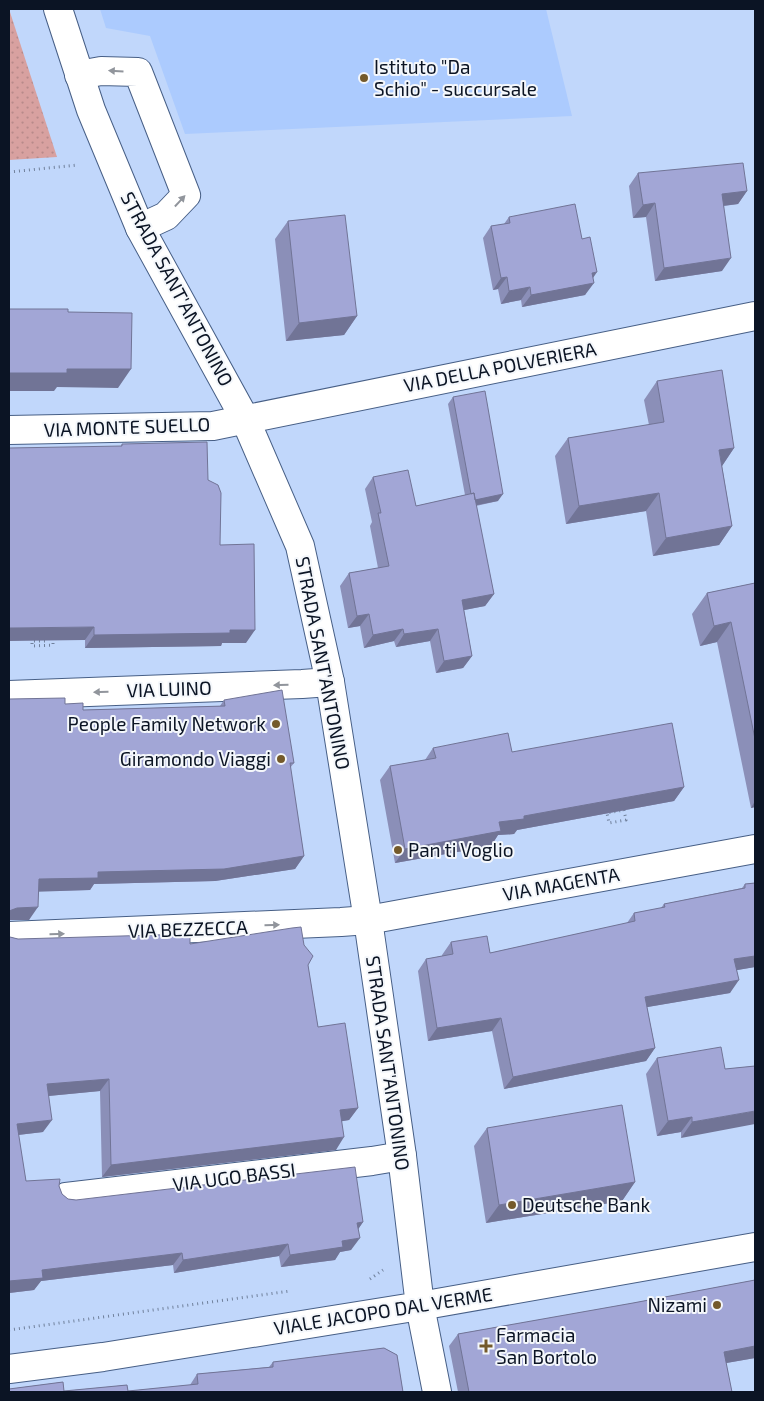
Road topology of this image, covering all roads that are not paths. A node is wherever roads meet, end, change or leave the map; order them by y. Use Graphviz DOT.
graph roads {
  1 [pos="58,9"];
  2 [pos="79,75"];
  3 [pos="140,228"];
  4 [pos="755,316"];
  5 [pos="245,418"];
  6 [pos="9,430"];
  7 [pos="330,682"];
  8 [pos="9,695"];
  9 [pos="755,849"];
  10 [pos="368,920"];
  11 [pos="9,936"];
  12 [pos="402,1156"];
  13 [pos="66,1197"];
  14 [pos="755,1247"];
  15 [pos="420,1306"];
  16 [pos="9,1369"];
  17 [pos="437,1392"];
  1 -- 2 [label="street, STRADA SANT'ANTONINO"];
  2 -- 3 [label="street, STRADA SANT'ANTONINO"];
  3 -- 2 [label="street, one-way"];
  3 -- 5 [label="street, STRADA SANT'ANTONINO"];
  4 -- 5 [label="street, VIA DELLA POLVERIERA"];
  5 -- 6 [label="street, VIA MONTE SUELLO"];
  5 -- 7 [label="street, STRADA SANT'ANTONINO"];
  7 -- 8 [label="street, VIA LUINO, one-way"];
  7 -- 10 [label="street, STRADA SANT'ANTONINO"];
  9 -- 10 [label="street, VIA MAGENTA"];
  11 -- 10 [label="street, VIA BEZZECCA, one-way"];
  10 -- 12 [label="street, STRADA SANT'ANTONINO"];
  12 -- 13 [label="street, VIA UGO BASSI"];
  12 -- 15 [label="street, STRADA SANT'ANTONINO"];
  14 -- 15 [label="street, VIALE JACOPO DAL VERME"];
  15 -- 16 [label="street, VIALE JACOPO DAL VERME"];
  15 -- 17 [label="street, STRADA SANT'ANTONINO"];
}
